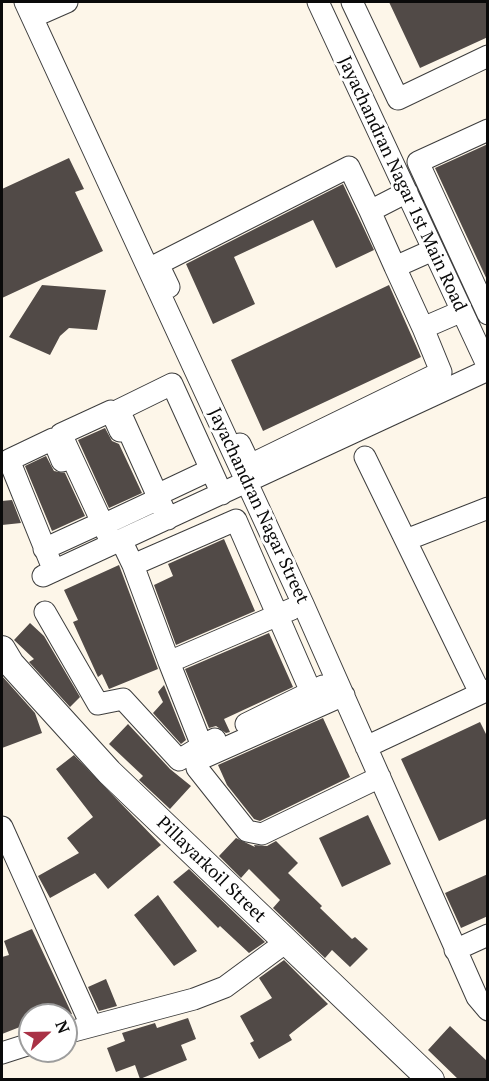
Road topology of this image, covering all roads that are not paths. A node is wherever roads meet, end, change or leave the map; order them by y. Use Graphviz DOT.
graph roads {
  1 [pos="25,2"];
  2 [pos="37,2"];
  3 [pos="67,2"];
  4 [pos="318,2"];
  5 [pos="352,2"];
  6 [pos="488,56"];
  7 [pos="488,130"];
  8 [pos="407,192"];
  9 [pos="370,211"];
  10 [pos="433,250"];
  11 [pos="395,267"];
  12 [pos="460,312"];
  13 [pos="488,314"];
  14 [pos="423,328"];
  15 [pos="488,368"];
  16 [pos="365,457"];
  17 [pos="210,470"];
  18 [pos="247,483"];
  19 [pos="222,494"];
  20 [pos="154,499"];
  21 [pos="488,508"];
  22 [pos="165,520"];
  23 [pos="97,526"];
  24 [pos="406,540"];
  25 [pos="111,544"];
  26 [pos="44,549"];
  27 [pos="133,565"];
  28 [pos="303,604"];
  29 [pos="45,612"];
  30 [pos="278,615"];
  31 [pos="2,649"];
  32 [pos="169,662"];
  33 [pos="341,687"];
  34 [pos="484,691"];
  35 [pos="311,692"];
  36 [pos="202,746"];
  37 [pos="366,747"];
  38 [pos="380,777"];
  39 [pos="2,827"];
  40 [pos="488,935"];
  41 [pos="286,942"];
  42 [pos="455,950"];
  43 [pos="488,1010"];
  44 [pos="91,1026"];
  45 [pos="78,1030"];
  46 [pos="18,1048"];
  47 [pos="2,1053"];
  48 [pos="431,1080"];
  1 -- 18 [label="street, Jayachandran Nagar Street"];
  2 -- 3 [label="street"];
  4 -- 8 [label="street, Jayachandran Nagar 1st Main Road"];
  5 -- 6 [label="street"];
  7 -- 13 [label="street"];
  8 -- 9 [label="street"];
  8 -- 10 [label="street, Jayachandran Nagar 1st Main Road"];
  9 -- 11 [label="street"];
  9 -- 14 [label="street"];
  10 -- 11 [label="street"];
  10 -- 12 [label="street, Jayachandran Nagar 1st Main Road"];
  11 -- 14 [label="street"];
  12 -- 14 [label="street"];
  12 -- 15 [label="street, Jayachandran Nagar 1st Main Road"];
  15 -- 18 [label="street"];
  16 -- 24 [label="street"];
  17 -- 19 [label="street"];
  17 -- 20 [label="street"];
  17 -- 20 [label="street"];
  18 -- 19 [label="street"];
  18 -- 28 [label="street, Jayachandran Nagar Street"];
  19 -- 22 [label="street"];
  20 -- 22 [label="street"];
  20 -- 23 [label="street"];
  20 -- 23 [label="street"];
  21 -- 24 [label="street"];
  22 -- 25 [label="street"];
  23 -- 25 [label="street"];
  23 -- 26 [label="street"];
  23 -- 26 [label="street"];
  24 -- 34 [label="street"];
  25 -- 26 [label="street"];
  25 -- 27 [label="street"];
  27 -- 30 [label="street"];
  27 -- 32 [label="street"];
  28 -- 30 [label="street"];
  28 -- 33 [label="street, Jayachandran Nagar Street"];
  29 -- 36 [label="street"];
  30 -- 32 [label="street"];
  30 -- 35 [label="street"];
  31 -- 41 [label="street, Pillayarkoil Street"];
  32 -- 36 [label="street"];
  33 -- 35 [label="street"];
  33 -- 37 [label="street, Jayachandran Nagar Street"];
  33 -- 38 [label="street"];
  34 -- 37 [label="street"];
  35 -- 36 [label="street"];
  37 -- 38 [label="street, Jayachandran Nagar Street"];
  38 -- 42 [label="street, Jayachandran Nagar Street"];
  39 -- 44 [label="street"];
  40 -- 42 [label="street"];
  41 -- 44 [label="street"];
  41 -- 48 [label="street, Pillayarkoil Street"];
  42 -- 43 [label="street, Jayachandran Nagar Street"];
  44 -- 45 [label="street"];
  46 -- 47 [label="street"];
}
